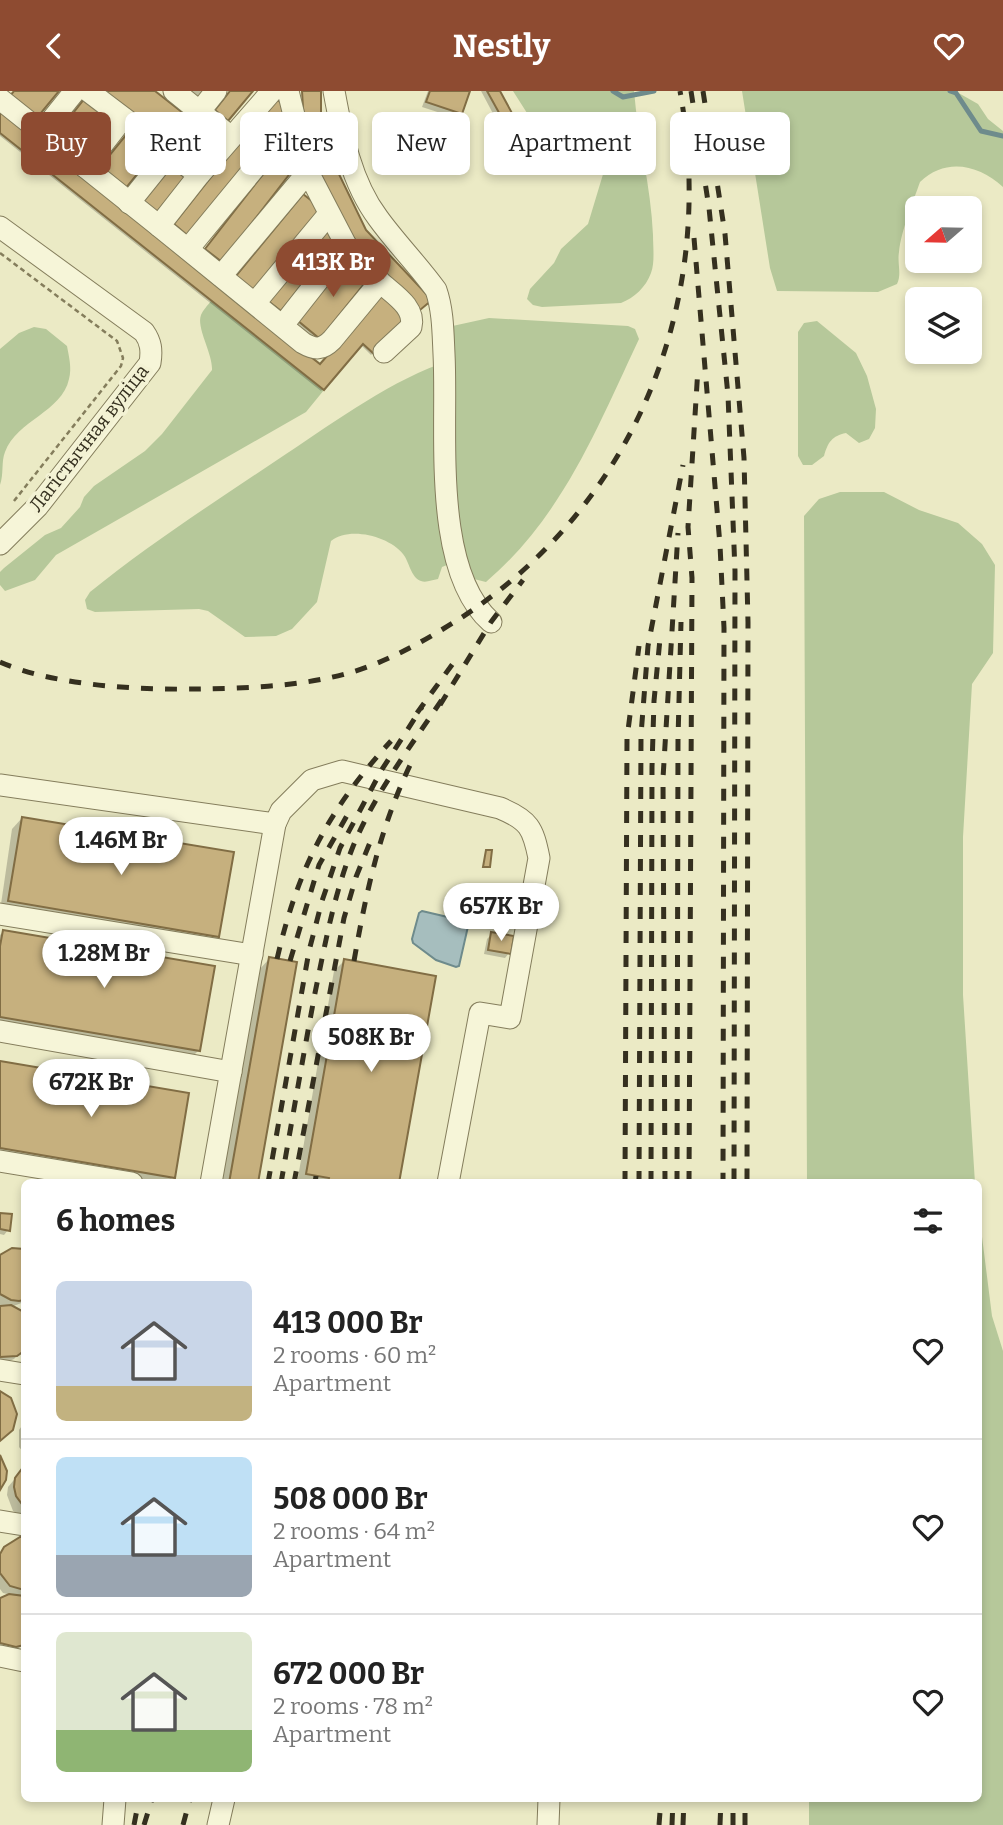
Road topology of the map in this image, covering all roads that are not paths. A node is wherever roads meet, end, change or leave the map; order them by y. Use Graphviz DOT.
graph roads {
  1 [pos="75,91"];
  2 [pos="88,91"];
  3 [pos="174,91"];
  4 [pos="216,91"];
  5 [pos="271,91"];
  6 [pos="288,91"];
  7 [pos="334,91"];
  8 [pos="0,99"];
  9 [pos="200,111"];
  10 [pos="58,112"];
  11 [pos="293,112"];
  12 [pos="21,116"];
  13 [pos="123,118"];
  14 [pos="111,133"];
  15 [pos="231,137"];
  16 [pos="226,143"];
  17 [pos="95,175"];
  18 [pos="152,175"];
  19 [pos="199,175"];
  20 [pos="249,175"];
  21 [pos="305,175"];
  22 [pos="309,175"];
  23 [pos="130,202"];
  24 [pos="328,215"];
  25 [pos="159,226"];
  26 [pos="0,227"];
  27 [pos="346,245"];
  28 [pos="188,249"];
  29 [pos="221,275"];
  30 [pos="380,282"];
  31 [pos="255,303"];
  32 [pos="282,325"];
  33 [pos="384,352"];
  34 [pos="0,544"];
  35 [pos="491,622"];
  36 [pos="0,785"];
  37 [pos="275,824"];
  38 [pos="0,914"];
  39 [pos="252,955"];
  40 [pos="0,1031"];
  41 [pos="231,1072"];
  42 [pos="0,1161"];
  43 [pos="108,1179"];
  44 [pos="212,1179"];
  45 [pos="449,1179"];
  46 [pos="0,1370"];
  47 [pos="21,1374"];
  48 [pos="0,1521"];
  49 [pos="21,1524"];
  50 [pos="0,1656"];
  51 [pos="21,1660"];
  52 [pos="115,1802"];
  53 [pos="223,1802"];
  54 [pos="549,1802"];
  55 [pos="113,1825"];
  56 [pos="218,1825"];
  57 [pos="548,1825"];
  1 -- 10 [label="street"];
  2 -- 13 [label="street"];
  3 -- 9 [label="street"];
  4 -- 9 [label="street"];
  5 -- 15 [label="street"];
  6 -- 11 [label="street"];
  7 -- 35 [label="street"];
  8 -- 12 [label="street"];
  9 -- 15 [label="street"];
  13 -- 14 [label="street"];
  15 -- 16 [label="street"];
  17 -- 23 [label="street"];
  18 -- 23 [label="street"];
  19 -- 25 [label="street"];
  20 -- 28 [label="street"];
  21 -- 29 [label="street"];
  22 -- 24 [label="street"];
  23 -- 25 [label="street"];
  24 -- 27 [label="street"];
  24 -- 31 [label="street"];
  25 -- 28 [label="street"];
  26 -- 34 [label="street, Лагістычная вуліца"];
  27 -- 30 [label="street"];
  27 -- 32 [label="street"];
  28 -- 29 [label="street"];
  29 -- 31 [label="street"];
  30 -- 32 [label="street"];
  30 -- 33 [label="street"];
  31 -- 32 [label="street"];
  36 -- 37 [label="street"];
  37 -- 39 [label="street"];
  37 -- 45 [label="street"];
  38 -- 39 [label="street"];
  39 -- 41 [label="street"];
  40 -- 41 [label="street"];
  41 -- 44 [label="street"];
  42 -- 43 [label="street"];
  46 -- 47 [label="street"];
  48 -- 49 [label="street"];
  50 -- 51 [label="street"];
  52 -- 55 [label="street"];
  53 -- 56 [label="street"];
  54 -- 57 [label="street"];
}
